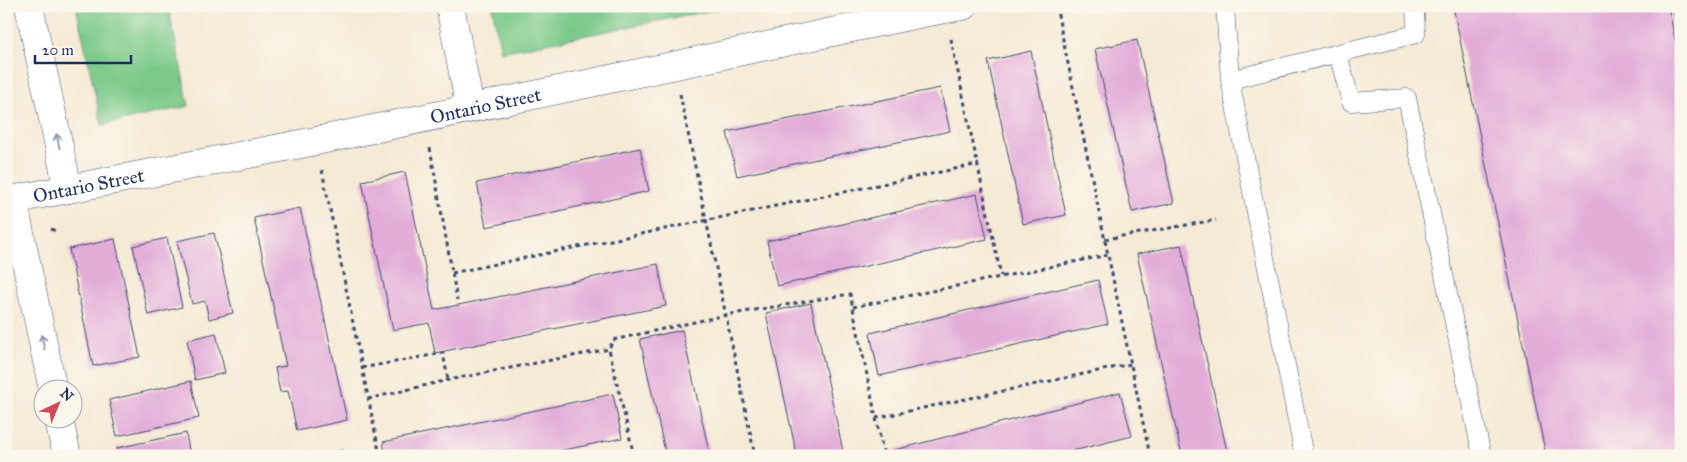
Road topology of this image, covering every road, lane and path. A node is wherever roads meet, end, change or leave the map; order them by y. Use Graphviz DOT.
graph roads {
  1 [pos="30,6"];
  2 [pos="450,6"];
  3 [pos="962,6"];
  4 [pos="1056,6"];
  5 [pos="1225,6"];
  6 [pos="1415,6"];
  7 [pos="917,10"];
  8 [pos="952,41"];
  9 [pos="1338,54"];
  10 [pos="1230,80"];
  11 [pos="679,93"];
  12 [pos="470,108"];
  13 [pos="430,147"];
  14 [pos="978,164"];
  15 [pos="321,166"];
  16 [pos="68,189"];
  17 [pos="10,200"];
  18 [pos="706,220"];
  19 [pos="1216,220"];
  20 [pos="1104,239"];
  21 [pos="1108,255"];
  22 [pos="452,273"];
  23 [pos="1001,276"];
  24 [pos="457,300"];
  25 [pos="853,307"];
  26 [pos="726,315"];
  27 [pos="609,349"];
  28 [pos="1130,364"];
  29 [pos="362,368"];
  30 [pos="51,380"];
  31 [pos="448,380"];
  32 [pos="368,399"];
  33 [pos="876,418"];
  34 [pos="61,430"];
  35 [pos="66,456"];
  36 [pos="380,456"];
  37 [pos="634,456"];
  38 [pos="755,456"];
  39 [pos="884,456"];
  40 [pos="1150,456"];
  41 [pos="1304,456"];
  42 [pos="1482,456"];
  16 -- 1 [label="street, one-way"];
  2 -- 12 [label="street"];
  3 -- 7 [label="street, Ontario Street"];
  4 -- 20 [label="path"];
  5 -- 10 [label="lane"];
  6 -- 9 [label="lane"];
  7 -- 12 [label="street, Ontario Street"];
  8 -- 14 [label="path"];
  9 -- 10 [label="lane"];
  9 -- 42 [label="lane"];
  10 -- 41 [label="lane"];
  11 -- 18 [label="path"];
  12 -- 16 [label="street, Ontario Street"];
  13 -- 22 [label="path"];
  14 -- 18 [label="path"];
  14 -- 23 [label="path"];
  15 -- 29 [label="path"];
  16 -- 17 [label="street, Ontario Street"];
  30 -- 17 [label="street, one-way"];
  18 -- 22 [label="path"];
  18 -- 26 [label="path"];
  19 -- 20 [label="path"];
  20 -- 21 [label="path"];
  21 -- 23 [label="path"];
  21 -- 28 [label="path"];
  22 -- 24 [label="path"];
  23 -- 25 [label="path"];
  25 -- 26 [label="path"];
  25 -- 33 [label="path"];
  26 -- 27 [label="path"];
  26 -- 38 [label="path"];
  27 -- 31 [label="path"];
  27 -- 37 [label="path"];
  28 -- 33 [label="path"];
  28 -- 40 [label="path"];
  29 -- 31 [label="path"];
  29 -- 32 [label="path"];
  31 -- 32 [label="path"];
  32 -- 36 [label="path"];
  33 -- 39 [label="path"];
  34 -- 35 [label="street"];
}
